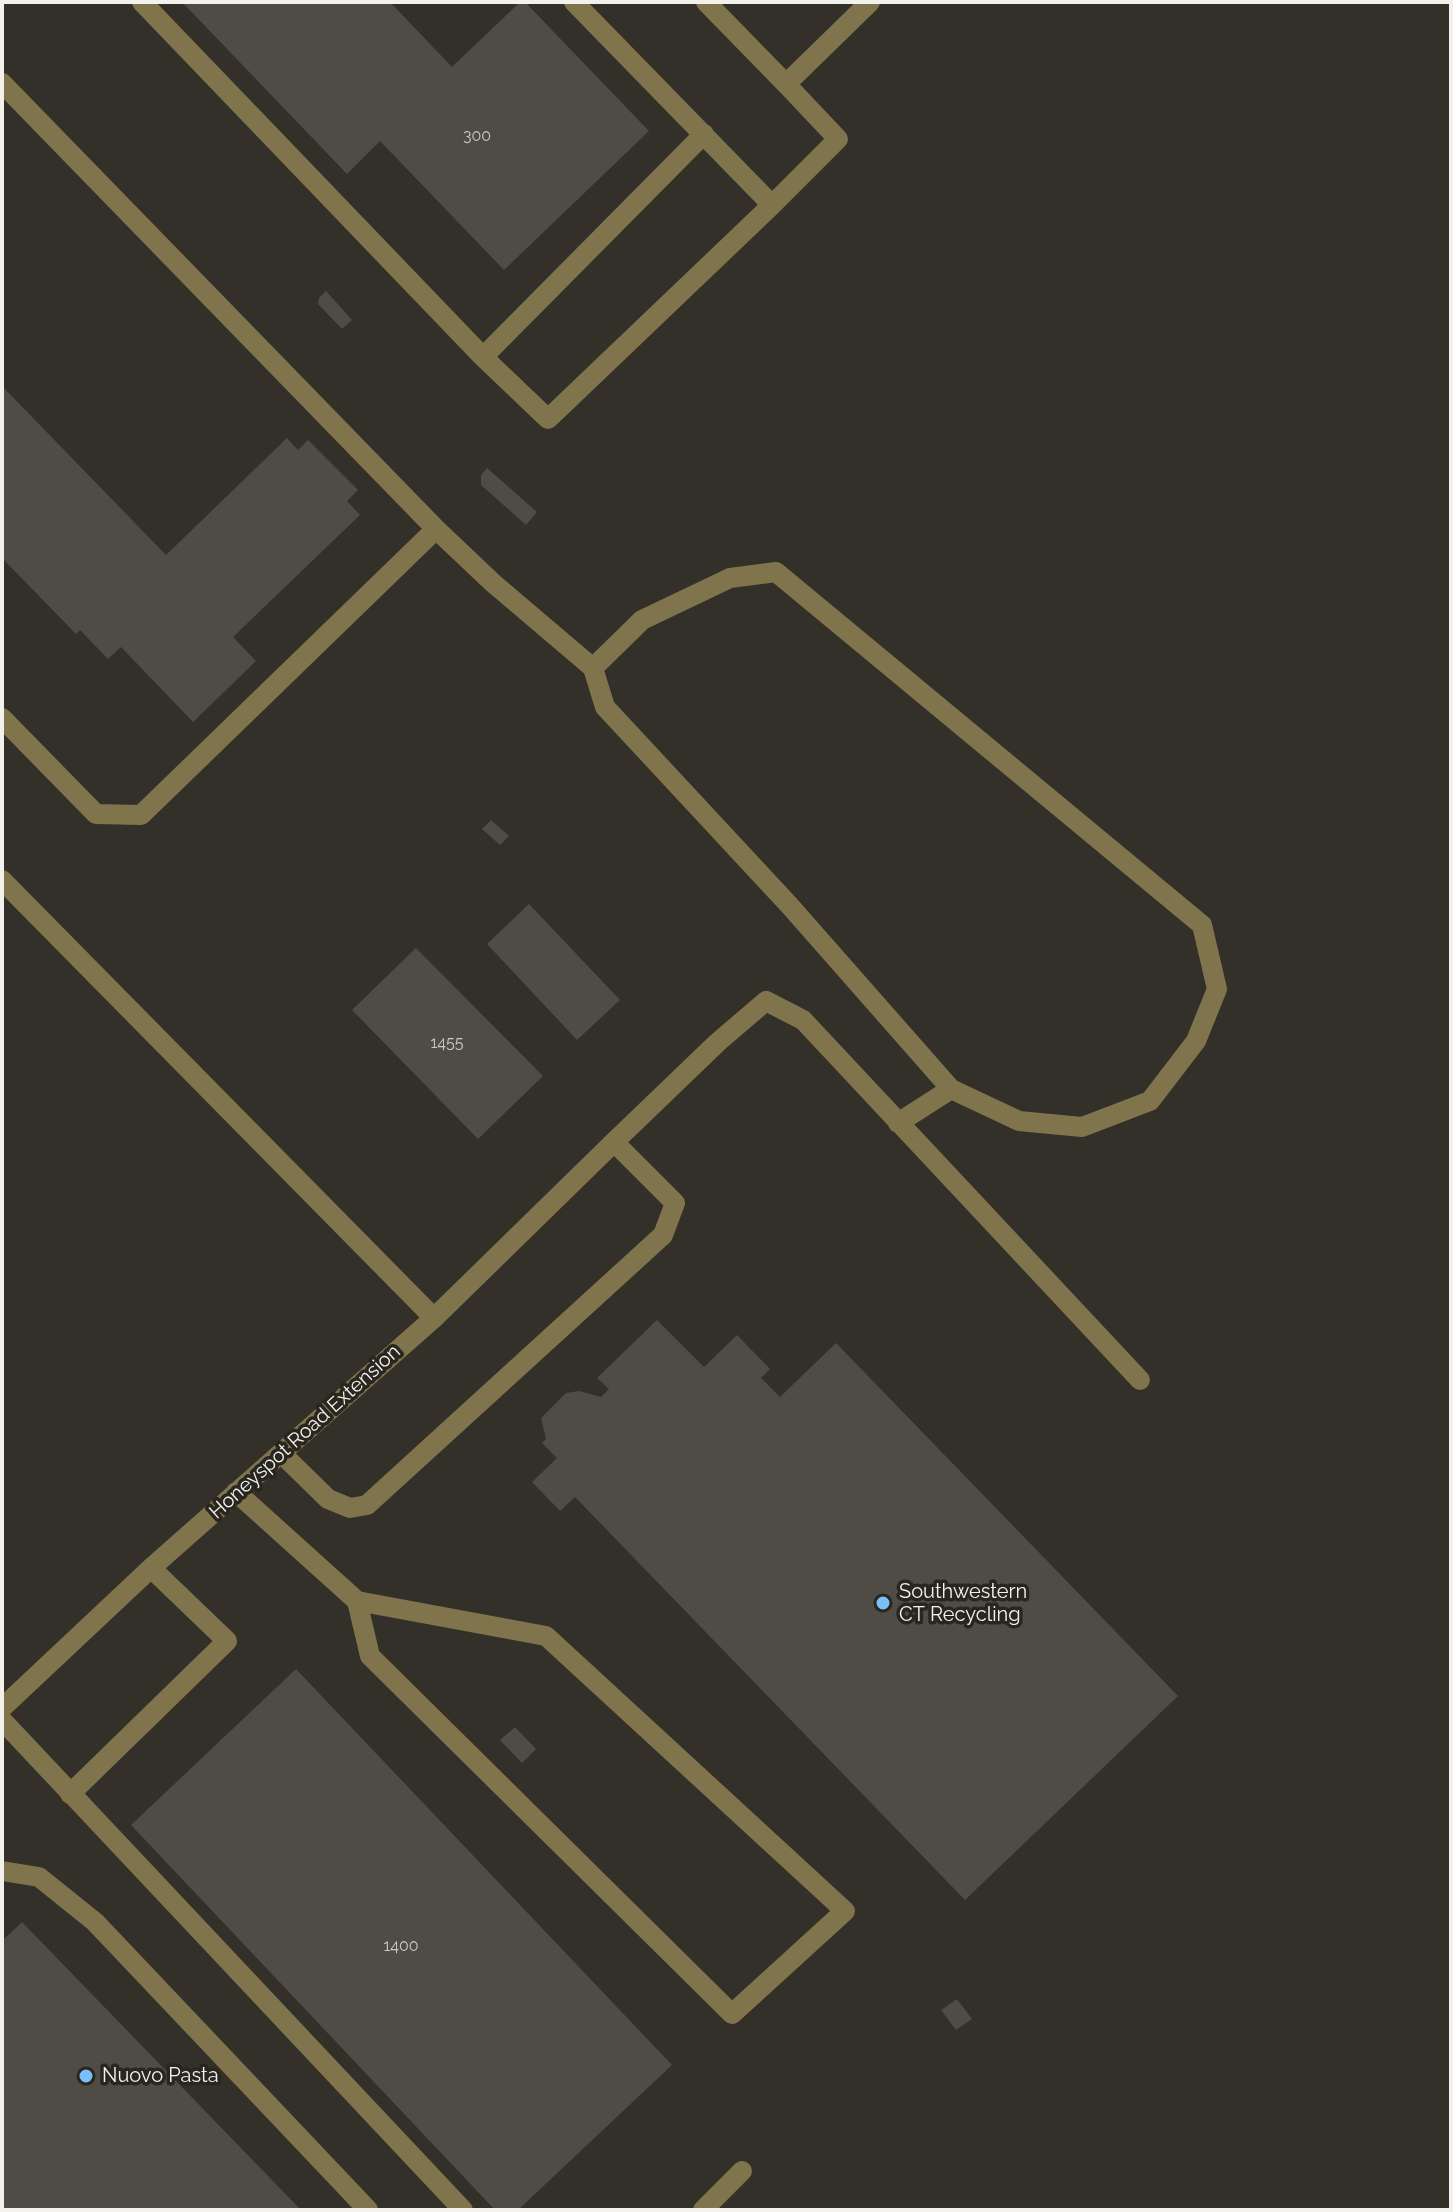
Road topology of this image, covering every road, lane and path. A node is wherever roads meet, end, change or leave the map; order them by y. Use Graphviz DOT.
graph roads {
  1 [pos="142,2"];
  2 [pos="574,2"];
  3 [pos="706,2"];
  4 [pos="870,2"];
  5 [pos="2,83"];
  6 [pos="786,84"];
  7 [pos="704,134"];
  8 [pos="772,205"];
  9 [pos="483,357"];
  10 [pos="436,529"];
  11 [pos="593,668"];
  12 [pos="2,718"];
  13 [pos="2,880"];
  14 [pos="951,1089"];
  15 [pos="898,1123"];
  16 [pos="608,1146"];
  17 [pos="434,1318"];
  18 [pos="1140,1380"];
  19 [pos="281,1453"];
  20 [pos="236,1492"];
  21 [pos="151,1568"];
  22 [pos="357,1601"];
  23 [pos="2,1708"];
  24 [pos="2,1720"];
  25 [pos="70,1794"];
  26 [pos="2,1871"];
  27 [pos="742,2171"];
  28 [pos="368,2210"];
  29 [pos="463,2210"];
  30 [pos="703,2210"];
  1 -- 9 [label="street"];
  2 -- 7 [label="street"];
  3 -- 6 [label="street"];
  4 -- 6 [label="street"];
  5 -- 10 [label="street"];
  6 -- 8 [label="street"];
  7 -- 8 [label="street"];
  7 -- 9 [label="street"];
  8 -- 9 [label="street"];
  10 -- 11 [label="street"];
  10 -- 12 [label="street"];
  11 -- 14 [label="street"];
  11 -- 14 [label="street"];
  13 -- 17 [label="street"];
  14 -- 15 [label="street"];
  15 -- 16 [label="street, Honeyspot Road Extension"];
  15 -- 18 [label="street"];
  16 -- 17 [label="street, Honeyspot Road Extension"];
  16 -- 19 [label="street"];
  17 -- 19 [label="street, Honeyspot Road Extension"];
  19 -- 20 [label="street, Honeyspot Road Extension"];
  20 -- 21 [label="street, Honeyspot Road Extension"];
  20 -- 22 [label="street"];
  21 -- 23 [label="street, Honeyspot Road Extension"];
  21 -- 25 [label="street"];
  22 -- 22 [label="street"];
  24 -- 25 [label="street"];
  25 -- 29 [label="street"];
  26 -- 28 [label="street"];
  27 -- 30 [label="street"];
}
